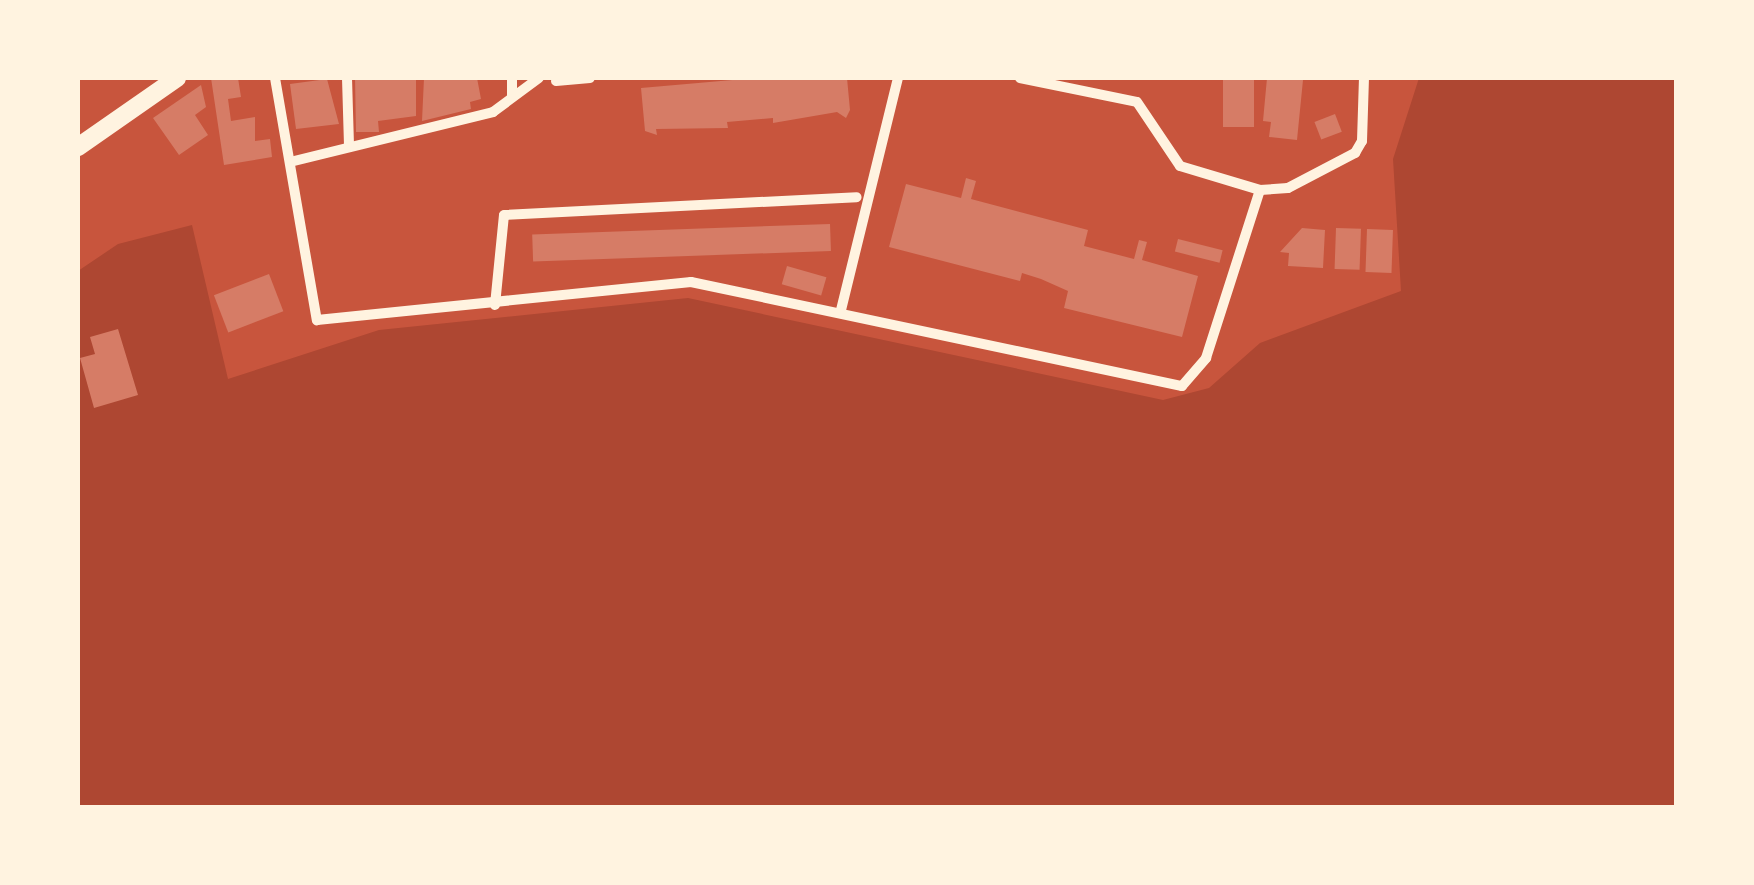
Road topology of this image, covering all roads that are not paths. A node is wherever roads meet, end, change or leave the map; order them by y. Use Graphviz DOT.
graph roads {
  1 [pos="177,78"];
  2 [pos="276,78"];
  3 [pos="347,78"];
  4 [pos="512,78"];
  5 [pos="540,78"];
  6 [pos="590,78"];
  7 [pos="898,78"];
  8 [pos="1020,78"];
  9 [pos="1364,78"];
  10 [pos="556,82"];
  11 [pos="512,97"];
  12 [pos="78,147"];
  13 [pos="349,148"];
  14 [pos="290,162"];
  15 [pos="1260,190"];
  16 [pos="858,197"];
  17 [pos="496,304"];
  18 [pos="842,310"];
  1 -- 12 [label="street"];
  2 -- 14 [label="street"];
  3 -- 13 [label="street"];
  4 -- 11 [label="street"];
  5 -- 11 [label="street"];
  6 -- 10 [label="street"];
  7 -- 18 [label="street"];
  8 -- 15 [label="street"];
  9 -- 15 [label="street"];
  11 -- 13 [label="street"];
  13 -- 14 [label="street"];
  14 -- 17 [label="street"];
  15 -- 18 [label="street"];
  16 -- 17 [label="street"];
  17 -- 18 [label="street"];
}
